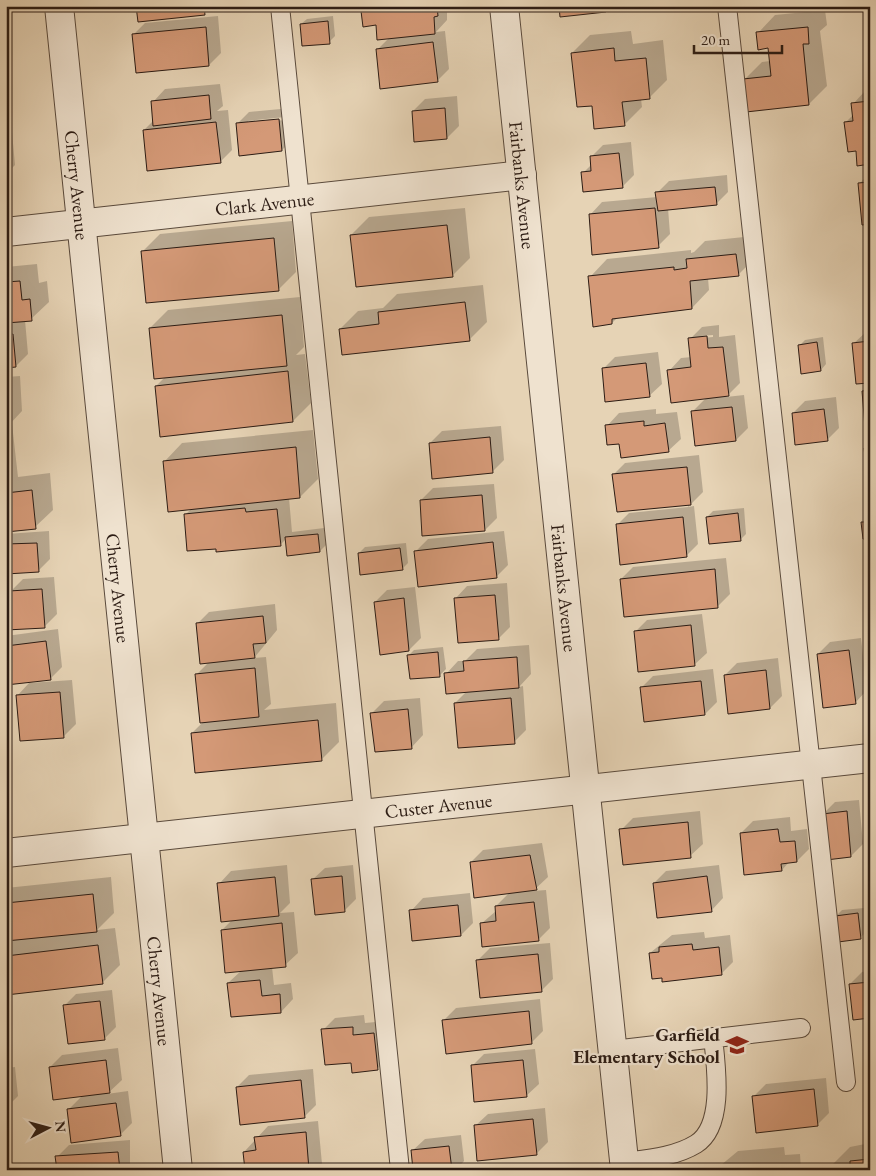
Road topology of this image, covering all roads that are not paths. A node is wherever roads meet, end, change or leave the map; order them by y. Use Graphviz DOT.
graph roads {
  1 [pos="59,6"];
  2 [pos="280,6"];
  3 [pos="504,6"];
  4 [pos="727,6"];
  5 [pos="522,174"];
  6 [pos="300,199"];
  7 [pos="81,224"];
  8 [pos="6,232"];
  9 [pos="870,758"];
  10 [pos="811,765"];
  11 [pos="586,788"];
  12 [pos="363,813"];
  13 [pos="144,838"];
  14 [pos="6,853"];
  15 [pos="801,1028"];
  16 [pos="713,1037"];
  17 [pos="613,1050"];
  18 [pos="846,1082"];
  19 [pos="624,1166"];
  20 [pos="178,1170"];
  21 [pos="400,1170"];
  1 -- 7 [label="street, Cherry Avenue"];
  2 -- 6 [label="lane"];
  3 -- 5 [label="street, Fairbanks Avenue"];
  4 -- 10 [label="lane"];
  5 -- 6 [label="street, Clark Avenue"];
  5 -- 11 [label="street, Fairbanks Avenue"];
  6 -- 7 [label="street, Clark Avenue"];
  6 -- 12 [label="lane"];
  7 -- 8 [label="street, Clark Avenue"];
  7 -- 13 [label="street, Cherry Avenue"];
  9 -- 10 [label="street, Custer Avenue"];
  10 -- 11 [label="street, Custer Avenue"];
  10 -- 18 [label="lane"];
  11 -- 12 [label="street, Custer Avenue"];
  11 -- 17 [label="street, Fairbanks Avenue"];
  12 -- 13 [label="street, Custer Avenue"];
  12 -- 21 [label="lane"];
  13 -- 14 [label="street, Custer Avenue"];
  13 -- 20 [label="street, Cherry Avenue"];
  15 -- 16 [label="lane"];
  16 -- 17 [label="lane"];
  16 -- 19 [label="lane"];
  17 -- 19 [label="street, Fairbanks Avenue"];
}
